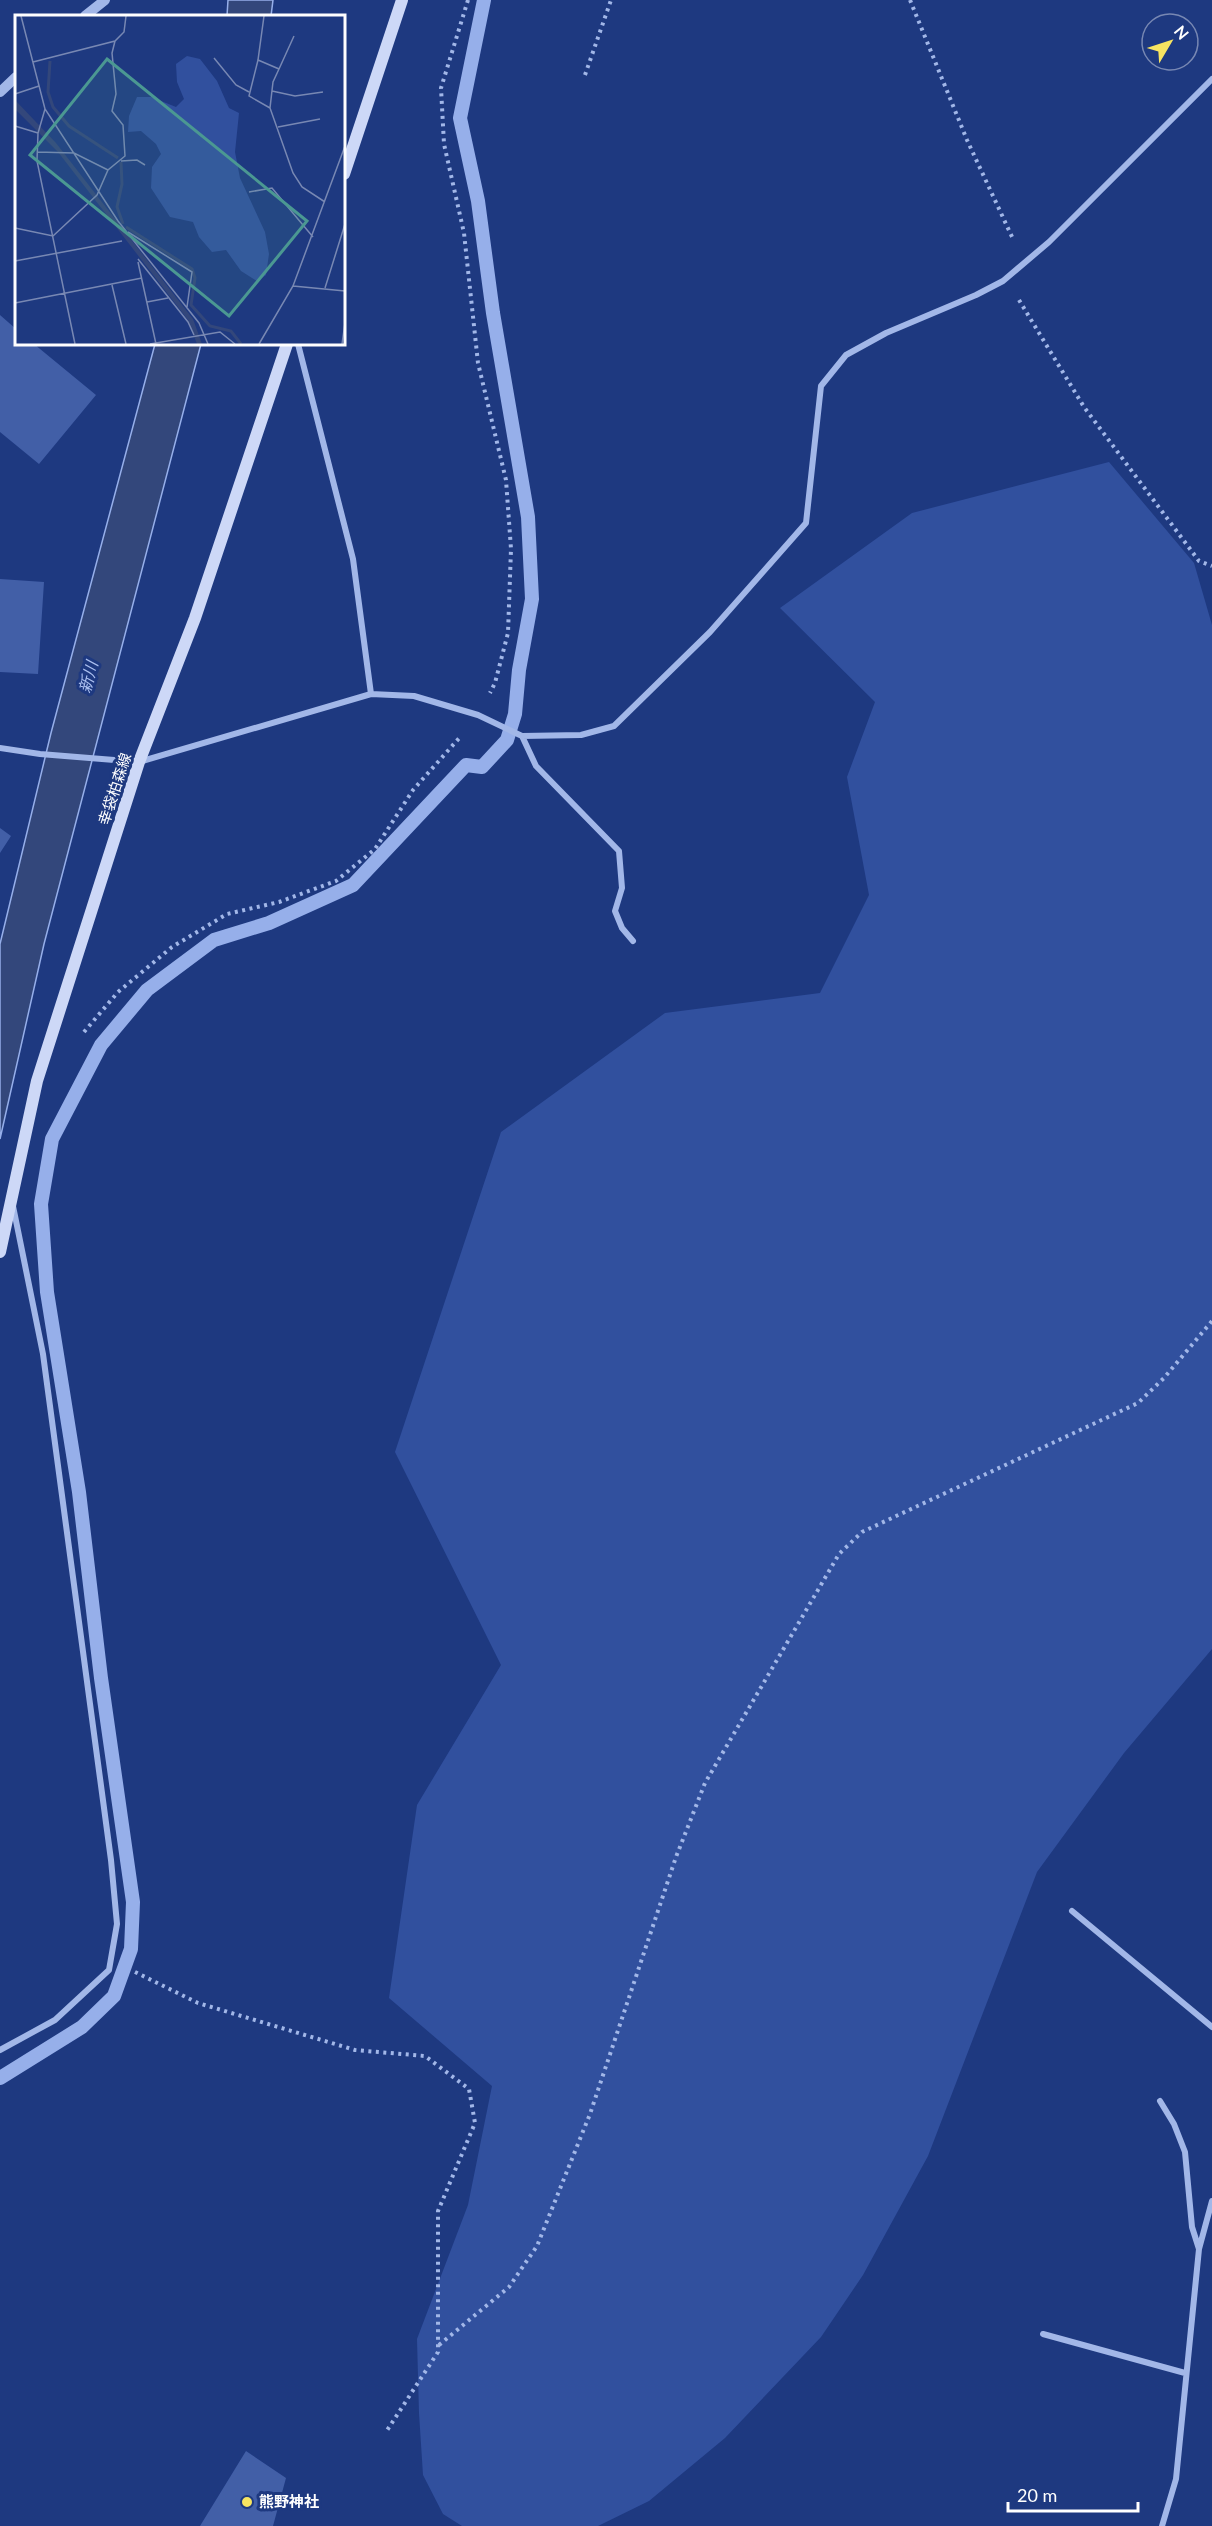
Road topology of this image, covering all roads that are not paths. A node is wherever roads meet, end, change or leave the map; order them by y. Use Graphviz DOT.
graph roads {
  1 [pos="105,0"];
  2 [pos="402,0"];
  3 [pos="86,15"];
  4 [pos="15,78"];
  5 [pos="1212,79"];
  6 [pos="0,92"];
  7 [pos="345,171"];
  8 [pos="287,345"];
  9 [pos="298,345"];
  10 [pos="371,694"];
  11 [pos="522,736"];
  12 [pos="0,748"];
  13 [pos="138,762"];
  14 [pos="633,941"];
  15 [pos="12,1198"];
  16 [pos="0,1252"];
  17 [pos="1072,1911"];
  18 [pos="1212,2027"];
  19 [pos="0,2050"];
  20 [pos="1161,2102"];
  21 [pos="1212,2201"];
  22 [pos="1199,2249"];
  23 [pos="1043,2334"];
  24 [pos="1185,2373"];
  25 [pos="1162,2526"];
  1 -- 3 [label="street"];
  2 -- 7 [label="main road"];
  4 -- 6 [label="street"];
  5 -- 11 [label="street"];
  8 -- 13 [label="main road, 幸袋柏森線"];
  9 -- 10 [label="street"];
  10 -- 11 [label="street"];
  10 -- 13 [label="street"];
  11 -- 14 [label="street"];
  12 -- 13 [label="street"];
  13 -- 15 [label="main road, 幸袋柏森線"];
  15 -- 16 [label="main road, 幸袋柏森線"];
  15 -- 19 [label="street"];
  17 -- 18 [label="street"];
  20 -- 22 [label="street"];
  21 -- 22 [label="street"];
  22 -- 24 [label="street"];
  23 -- 24 [label="street"];
  24 -- 25 [label="street"];
}
